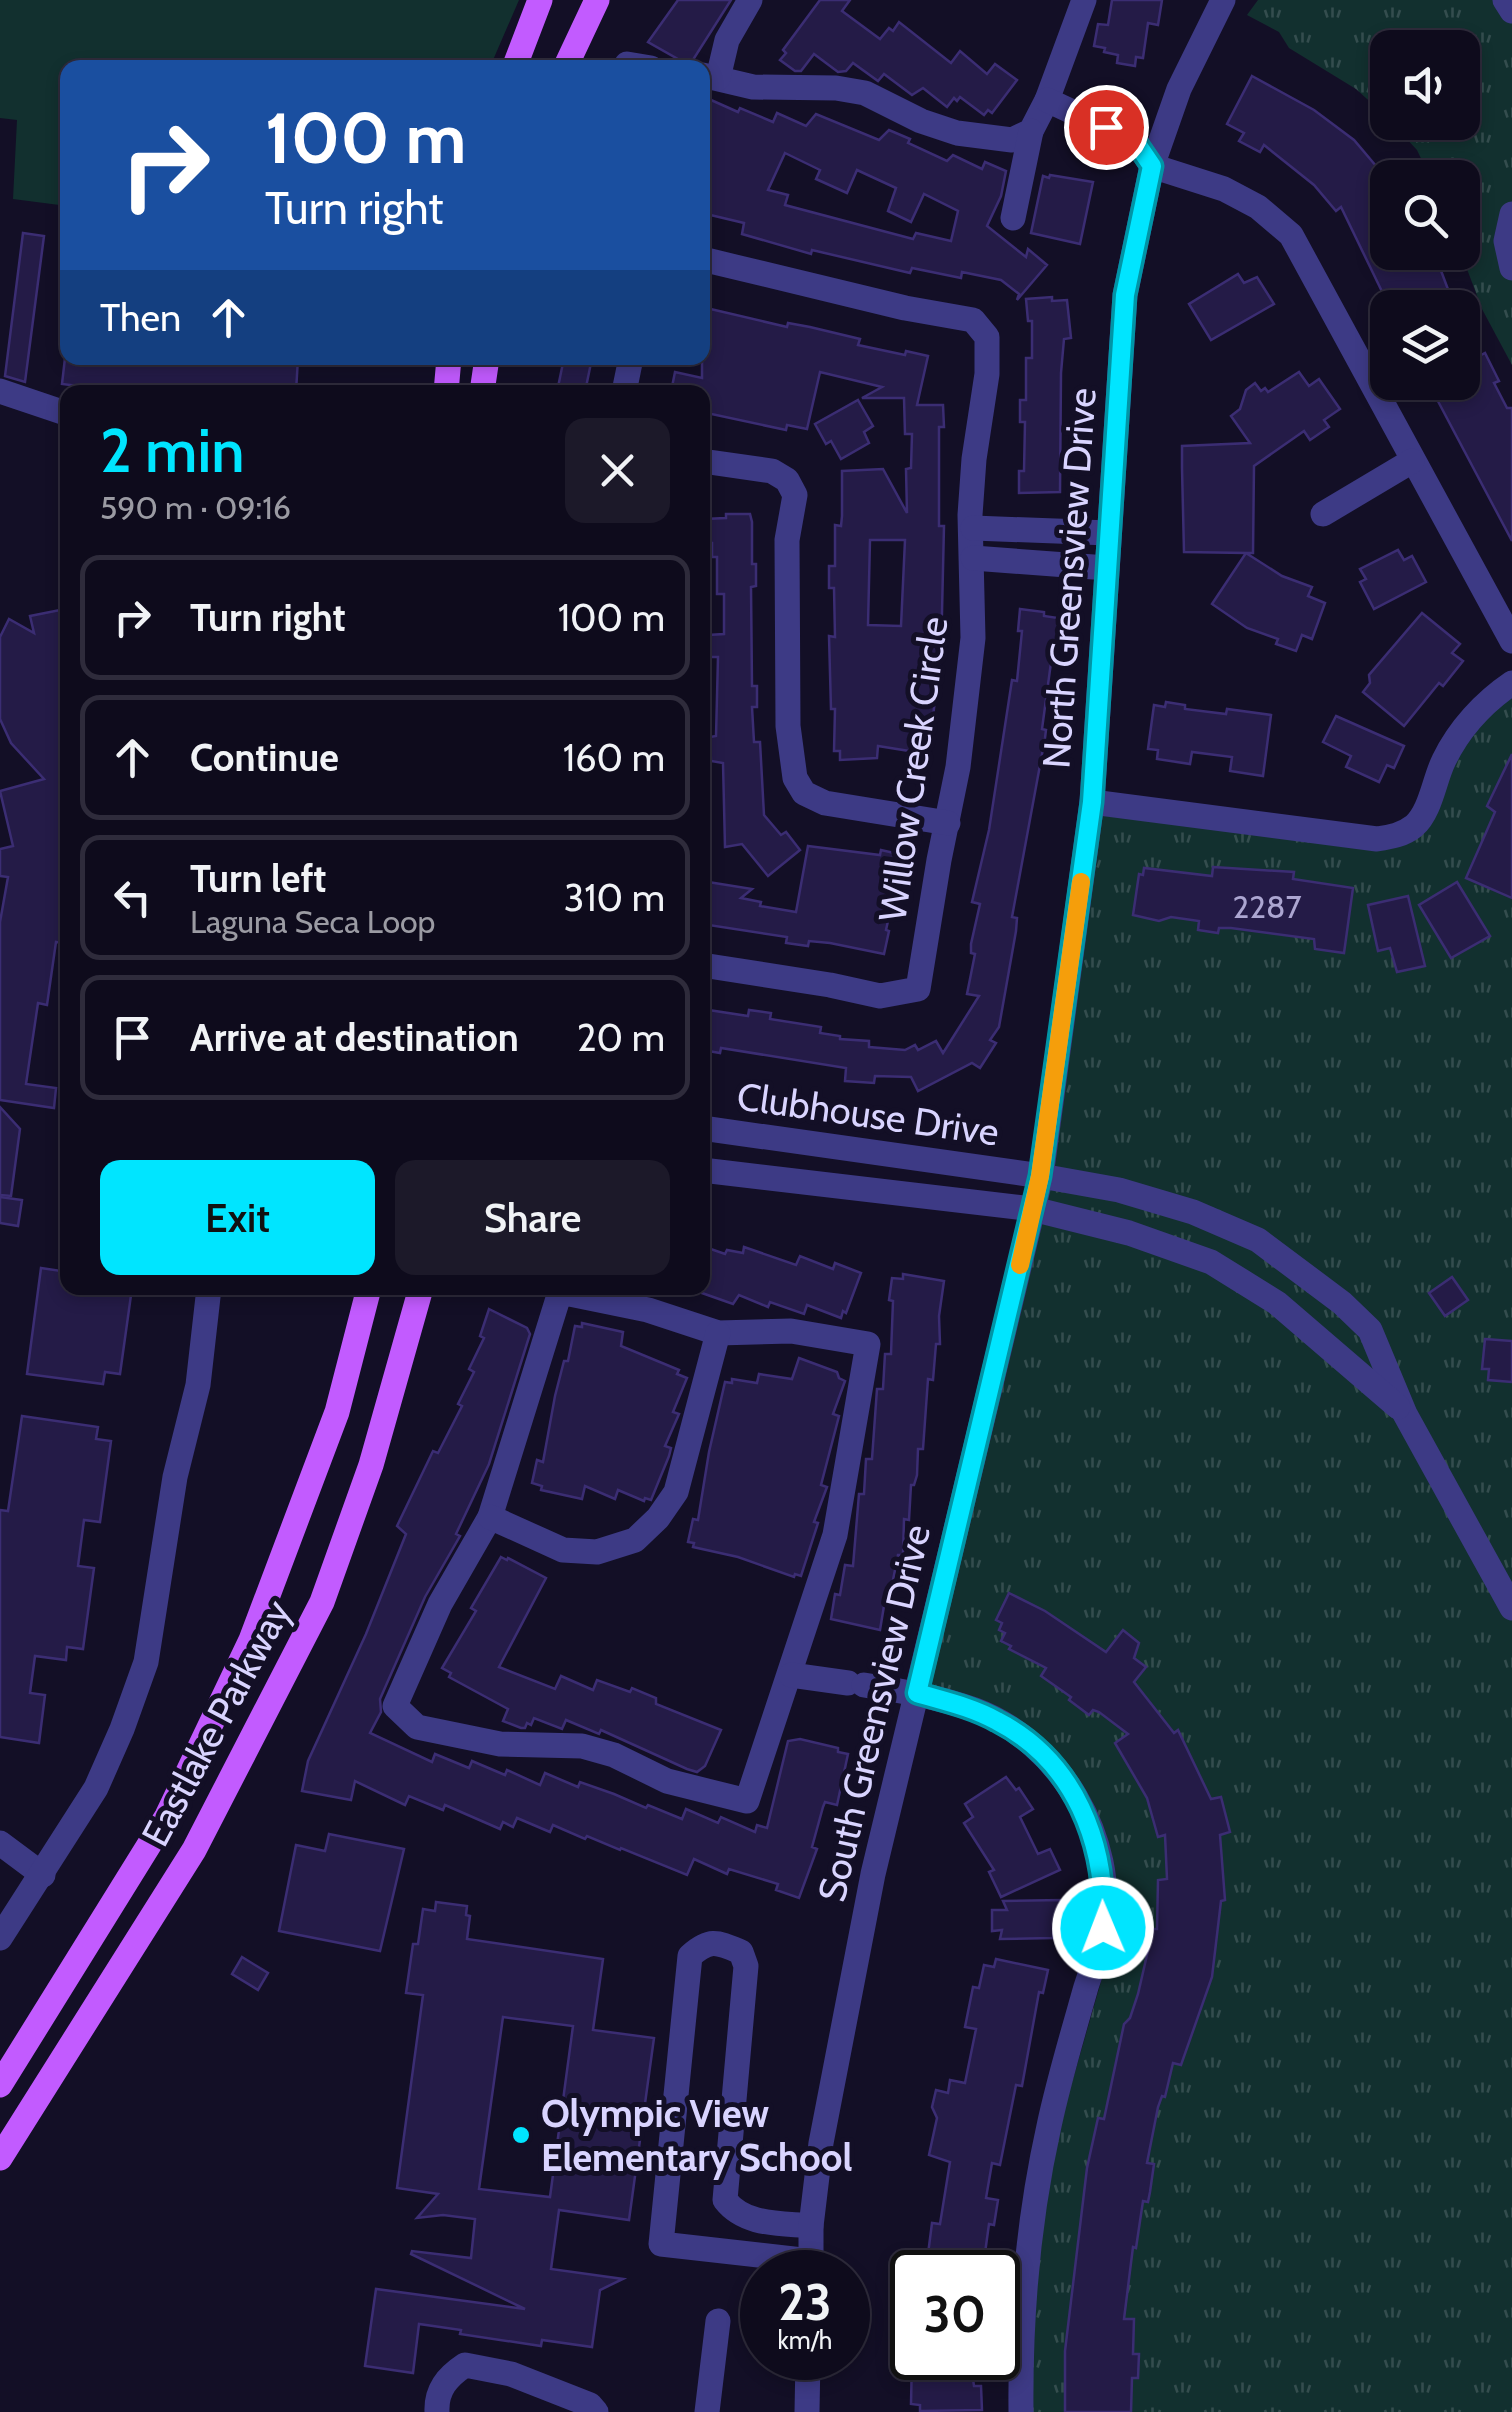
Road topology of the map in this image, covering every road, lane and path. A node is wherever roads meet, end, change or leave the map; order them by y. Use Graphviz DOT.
graph roads {
  1 [pos="540,0"];
  2 [pos="597,0"];
  3 [pos="750,0"];
  4 [pos="1084,0"];
  5 [pos="1223,0"];
  6 [pos="1505,0"];
  7 [pos="1512,11"];
  8 [pos="517,60"];
  9 [pos="570,60"];
  10 [pos="710,77"];
  11 [pos="1047,100"];
  12 [pos="1031,131"];
  13 [pos="1152,166"];
  14 [pos="1512,214"];
  15 [pos="1013,218"];
  16 [pos="710,261"];
  17 [pos="1512,268"];
  18 [pos="0,391"];
  19 [pos="60,411"];
  20 [pos="1412,461"];
  21 [pos="710,462"];
  22 [pos="1323,514"];
  23 [pos="973,528"];
  24 [pos="1109,533"];
  25 [pos="974,558"];
  26 [pos="1107,568"];
  27 [pos="1512,640"];
  28 [pos="1512,683"];
  29 [pos="1092,802"];
  30 [pos="948,822"];
  31 [pos="710,966"];
  32 [pos="710,1129"];
  33 [pos="710,1171"];
  34 [pos="1040,1176"];
  35 [pos="1033,1210"];
  36 [pos="208,1295"];
  37 [pos="367,1295"];
  38 [pos="419,1295"];
  39 [pos="559,1295"];
  40 [pos="575,1295"];
  41 [pos="718,1333"];
  42 [pos="1405,1414"];
  43 [pos="490,1518"];
  44 [pos="1512,1608"];
  45 [pos="791,1675"];
  46 [pos="917,1693"];
  47 [pos="0,1842"];
  48 [pos="43,1875"];
  49 [pos="0,1938"];
  50 [pos="0,2085"];
  51 [pos="1,2155"];
  52 [pos="811,2226"];
  53 [pos="811,2250"];
  54 [pos="740,2256"];
  55 [pos="718,2321"];
  56 [pos="808,2380"];
  57 [pos="436,2412"];
  58 [pos="596,2412"];
  59 [pos="707,2412"];
  60 [pos="807,2412"];
  61 [pos="1021,2412"];
  1 -- 8 [label="main road"];
  2 -- 9 [label="main road"];
  3 -- 10 [label="street"];
  4 -- 11 [label="street"];
  5 -- 13 [label="street, North Greensview Drive"];
  6 -- 7 [label="street"];
  10 -- 12 [label="street"];
  11 -- 12 [label="street"];
  11 -- 13 [label="street"];
  12 -- 15 [label="street"];
  13 -- 20 [label="street"];
  13 -- 24 [label="street, North Greensview Drive"];
  14 -- 17 [label="street"];
  16 -- 23 [label="street, Willow Creek Circle"];
  18 -- 19 [label="street"];
  20 -- 22 [label="street"];
  20 -- 27 [label="street"];
  21 -- 30 [label="street"];
  23 -- 24 [label="street"];
  23 -- 25 [label="street, Willow Creek Circle"];
  24 -- 26 [label="street, North Greensview Drive"];
  25 -- 26 [label="street"];
  25 -- 30 [label="street, Willow Creek Circle"];
  26 -- 29 [label="street, North Greensview Drive"];
  28 -- 29 [label="street"];
  29 -- 34 [label="street, North Greensview Drive"];
  30 -- 31 [label="street, Willow Creek Circle"];
  32 -- 34 [label="street, Clubhouse Drive"];
  33 -- 35 [label="street, Clubhouse Drive"];
  34 -- 35 [label="street, South Greensview Drive"];
  34 -- 42 [label="street, Clubhouse Drive"];
  35 -- 42 [label="street, Clubhouse Drive"];
  35 -- 46 [label="street, South Greensview Drive"];
  36 -- 48 [label="street"];
  37 -- 50 [label="main road, Eastlake Parkway"];
  38 -- 51 [label="main road, Eastlake Parkway"];
  39 -- 43 [label="street"];
  40 -- 41 [label="street"];
  41 -- 43 [label="street"];
  41 -- 45 [label="street"];
  42 -- 44 [label="street, Clubhouse Drive"];
  43 -- 45 [label="street"];
  45 -- 46 [label="street"];
  46 -- 52 [label="street, South Greensview Drive"];
  46 -- 61 [label="street"];
  47 -- 48 [label="street"];
  48 -- 49 [label="street"];
  52 -- 53 [label="street, South Greensview Drive"];
  52 -- 54 [label="street"];
  55 -- 59 [label="street"];
  56 -- 60 [label="street"];
  57 -- 58 [label="street"];
}
